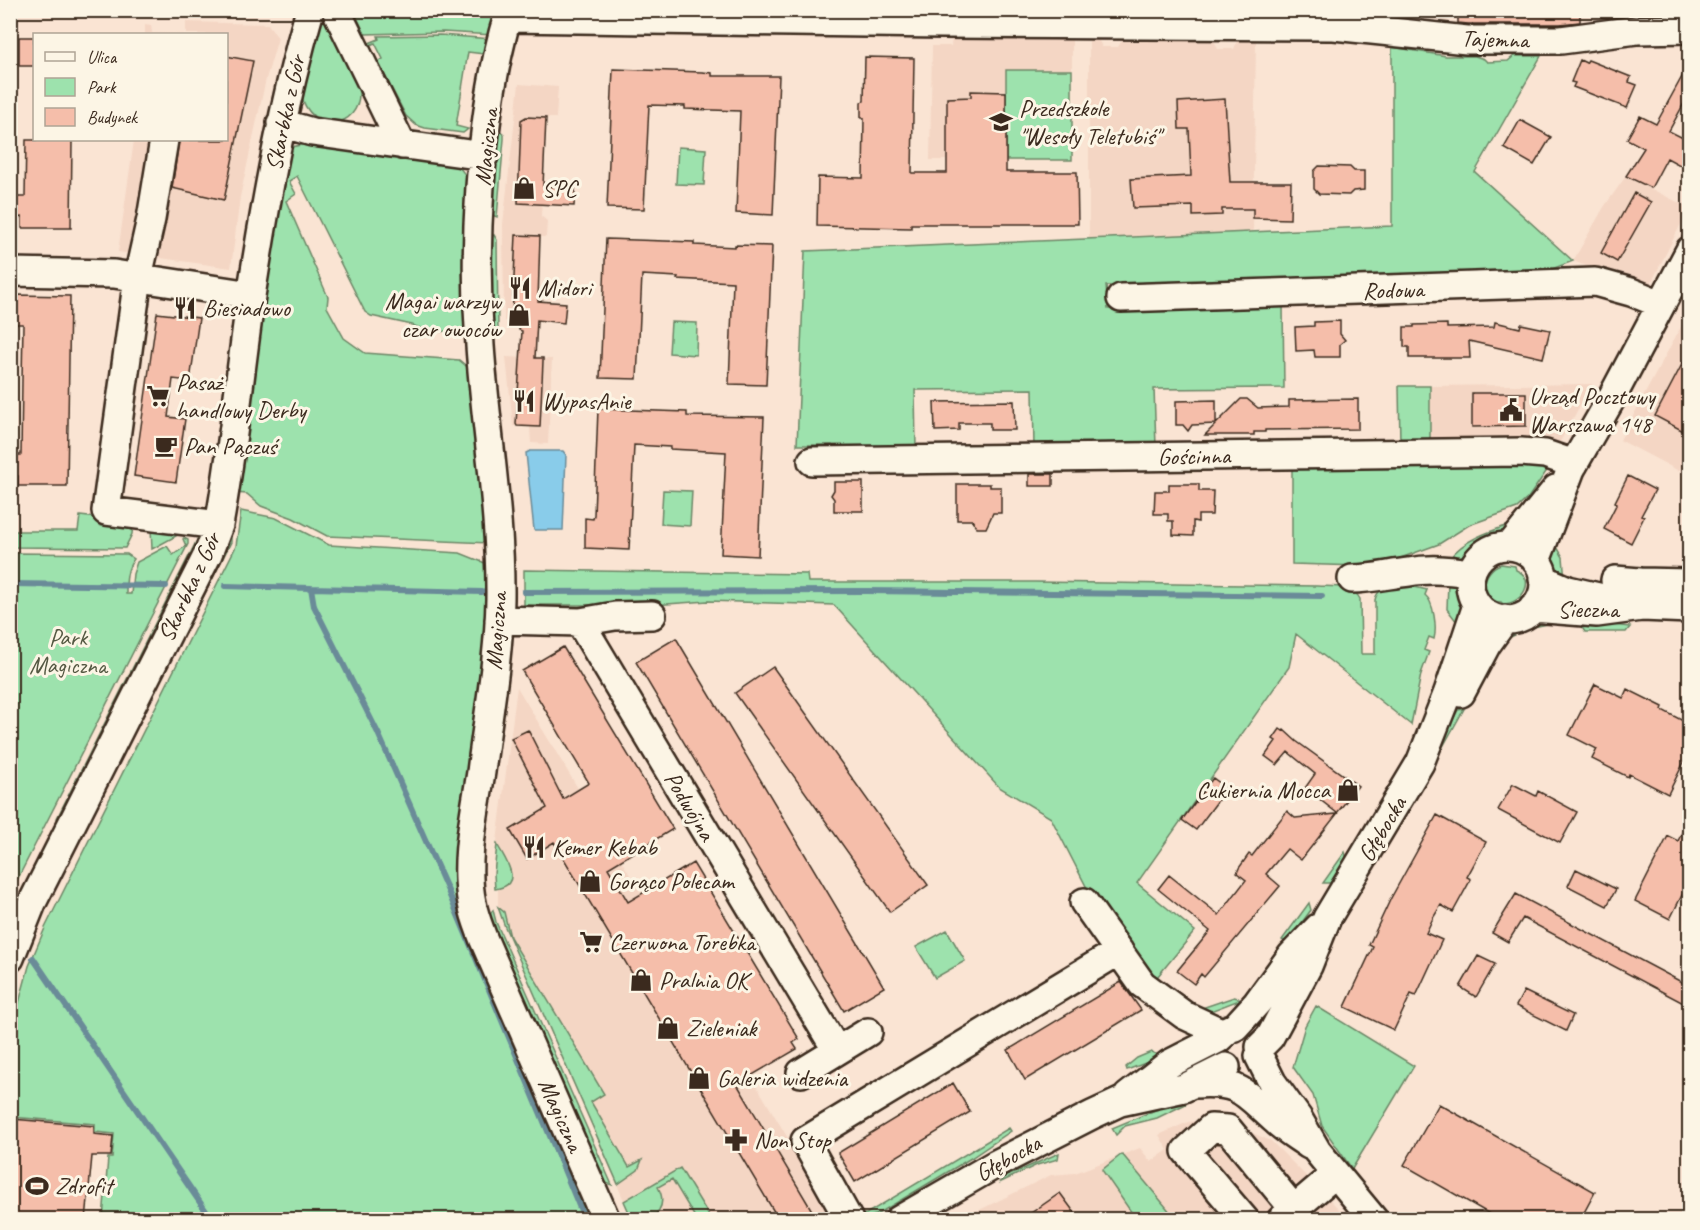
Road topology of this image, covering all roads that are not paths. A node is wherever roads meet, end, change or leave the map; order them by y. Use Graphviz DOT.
graph roads {
  1 [pos="336,10"];
  2 [pos="305,12"];
  3 [pos="509,14"];
  4 [pos="1689,29"];
  5 [pos="375,92"];
  6 [pos="281,123"];
  7 [pos="348,138"];
  8 [pos="164,141"];
  9 [pos="402,145"];
  10 [pos="484,156"];
  11 [pos="1689,250"];
  12 [pos="10,272"];
  13 [pos="138,277"];
  14 [pos="251,295"];
  15 [pos="1121,298"];
  16 [pos="1661,304"];
  17 [pos="812,461"];
  18 [pos="1572,467"];
  19 [pos="219,525"];
  20 [pos="1510,546"];
  21 [pos="1540,570"];
  22 [pos="1471,573"];
  23 [pos="1352,579"];
  24 [pos="1689,583"];
  25 [pos="1632,589"];
  26 [pos="1477,605"];
  27 [pos="1533,608"];
  28 [pos="1689,609"];
  29 [pos="652,615"];
  30 [pos="1505,619"];
  31 [pos="499,620"];
  32 [pos="580,622"];
  33 [pos="1432,737"];
  34 [pos="1084,902"];
  35 [pos="1328,918"];
  36 [pos="1119,951"];
  37 [pos="10,958"];
  38 [pos="868,1032"];
  39 [pos="1225,1033"];
  40 [pos="837,1051"];
  41 [pos="1245,1060"];
  42 [pos="801,1073"];
  43 [pos="1194,1084"];
  44 [pos="1254,1100"];
  45 [pos="1120,1102"];
  46 [pos="1317,1151"];
  47 [pos="1335,1174"];
  48 [pos="1287,1214"];
  49 [pos="606,1220"];
  50 [pos="849,1220"];
  51 [pos="899,1220"];
  52 [pos="1245,1220"];
  53 [pos="1374,1220"];
  1 -- 5 [label="street"];
  2 -- 6 [label="street, Skarbka z Gór"];
  3 -- 4 [label="street, Tajemna"];
  3 -- 10 [label="street, Magiczna"];
  5 -- 7 [label="street"];
  5 -- 9 [label="street"];
  6 -- 7 [label="street"];
  6 -- 14 [label="street, Skarbka z Gór"];
  7 -- 9 [label="street"];
  8 -- 13 [label="street"];
  9 -- 10 [label="street"];
  10 -- 31 [label="street, Magiczna"];
  11 -- 16 [label="street"];
  12 -- 13 [label="street"];
  13 -- 14 [label="street"];
  13 -- 19 [label="street"];
  14 -- 19 [label="street, Skarbka z Gór"];
  15 -- 16 [label="street, Rodowa"];
  16 -- 18 [label="street"];
  17 -- 18 [label="street, Gościnna"];
  18 -- 20 [label="street"];
  18 -- 21 [label="street"];
  19 -- 37 [label="street, Skarbka z Gór"];
  20 -- 21 [label="street"];
  20 -- 22 [label="street"];
  21 -- 25 [label="street, Sieczna"];
  21 -- 27 [label="street"];
  22 -- 23 [label="street"];
  22 -- 26 [label="street"];
  24 -- 25 [label="street"];
  25 -- 27 [label="street, Sieczna"];
  25 -- 28 [label="street, Sieczna"];
  26 -- 30 [label="street"];
  26 -- 33 [label="street, Głębocka"];
  27 -- 30 [label="street"];
  29 -- 32 [label="street"];
  30 -- 33 [label="street, Głębocka"];
  31 -- 32 [label="street"];
  31 -- 49 [label="street, Magiczna"];
  32 -- 40 [label="street, Podwójna"];
  33 -- 35 [label="street, Głębocka"];
  34 -- 36 [label="street"];
  35 -- 39 [label="street, Głębocka"];
  35 -- 41 [label="street, Głębocka"];
  36 -- 39 [label="street"];
  36 -- 50 [label="street"];
  38 -- 40 [label="street"];
  39 -- 41 [label="street"];
  39 -- 41 [label="street"];
  39 -- 45 [label="street, Głębocka"];
  40 -- 42 [label="street"];
  41 -- 43 [label="street, Głębocka"];
  41 -- 44 [label="street"];
  41 -- 46 [label="street"];
  43 -- 44 [label="street"];
  43 -- 45 [label="street, Głębocka"];
  44 -- 46 [label="street"];
  45 -- 51 [label="street, Głębocka"];
  46 -- 47 [label="street"];
  47 -- 48 [label="street"];
  47 -- 53 [label="street"];
  48 -- 52 [label="street"];
}
